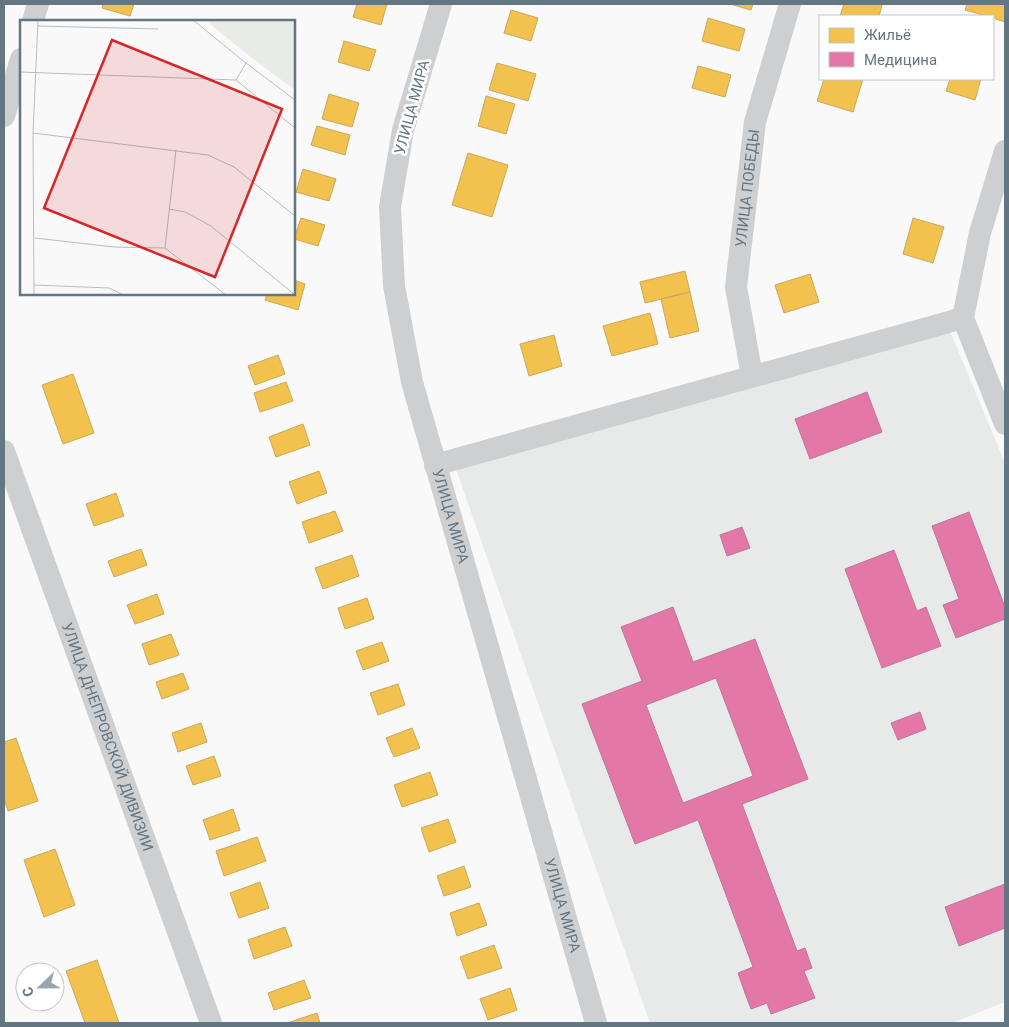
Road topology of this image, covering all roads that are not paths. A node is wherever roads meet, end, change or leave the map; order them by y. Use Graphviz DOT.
graph roads {
  1 [pos="38,4"];
  2 [pos="442,4"];
  3 [pos="790,4"];
  4 [pos="33,20"];
  5 [pos="20,62"];
  6 [pos="4,116"];
  7 [pos="1005,151"];
  8 [pos="963,318"];
  9 [pos="752,376"];
  10 [pos="1005,424"];
  11 [pos="4,451"];
  12 [pos="435,465"];
  13 [pos="211,1023"];
  14 [pos="596,1023"];
  1 -- 4 [label="street"];
  2 -- 12 [label="street, УЛИЦА МИРА"];
  3 -- 9 [label="street, УЛИЦА ПОБЕДЫ"];
  5 -- 6 [label="street"];
  7 -- 8 [label="street"];
  8 -- 9 [label="street"];
  8 -- 10 [label="street"];
  9 -- 12 [label="street"];
  11 -- 13 [label="street, УЛИЦА ДНЕПРОВСКОЙ ДИВИЗИИ"];
  12 -- 14 [label="street, УЛИЦА МИРА"];
}
